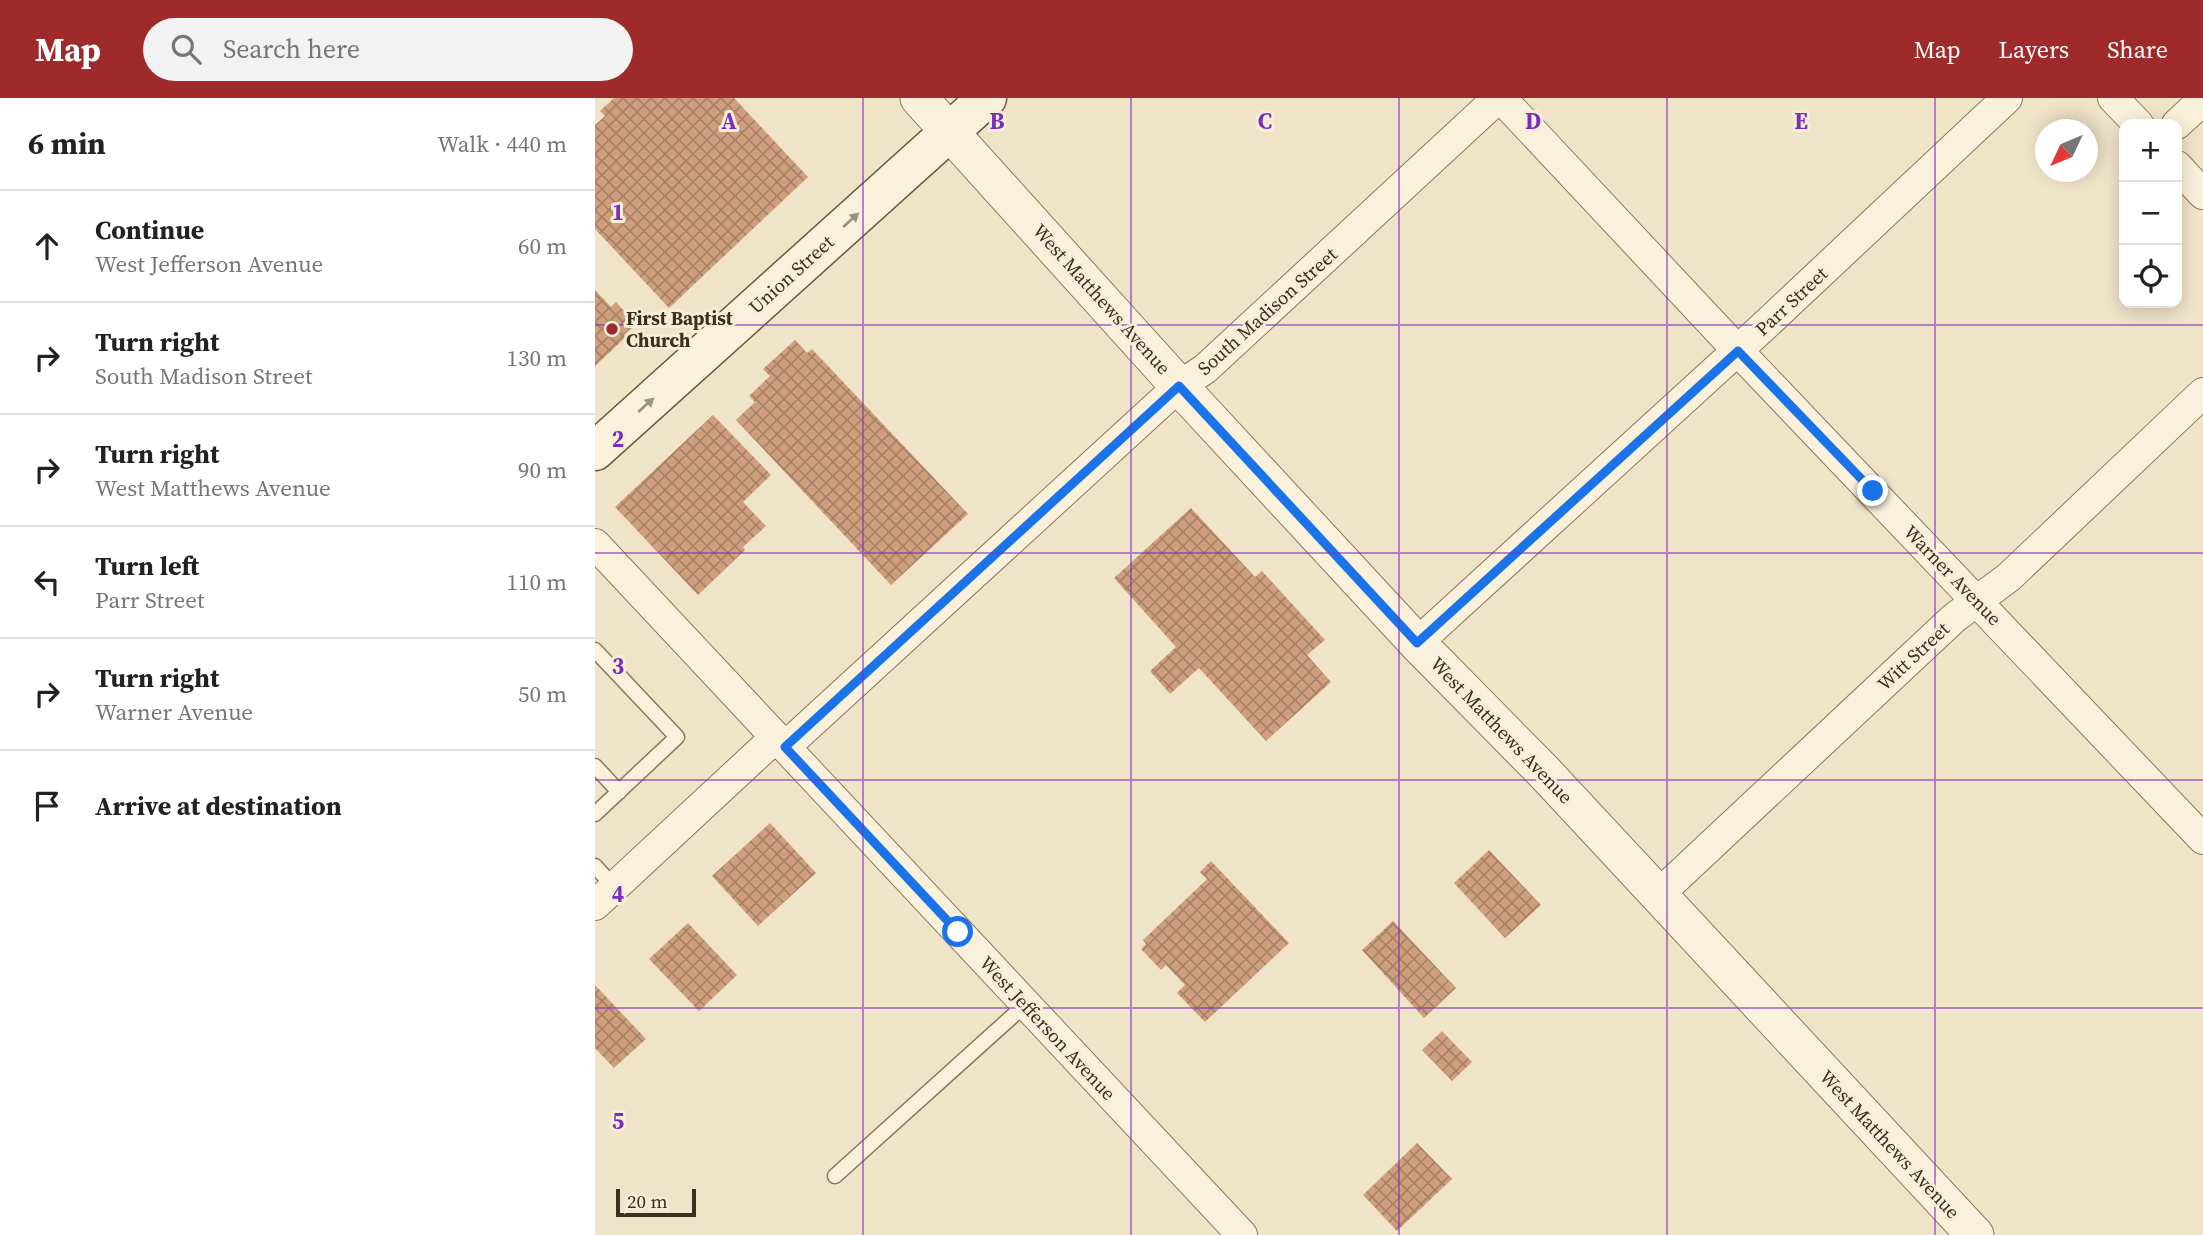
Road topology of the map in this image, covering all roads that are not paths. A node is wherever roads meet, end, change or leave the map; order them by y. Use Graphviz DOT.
graph roads {
  1 [pos="919,98"];
  2 [pos="987,98"];
  3 [pos="1500,98"];
  4 [pos="2007,98"];
  5 [pos="2113,98"];
  6 [pos="2203,100"];
  7 [pos="2133,119"];
  8 [pos="2182,119"];
  9 [pos="949,131"];
  10 [pos="2182,171"];
  11 [pos="2203,194"];
  12 [pos="1738,351"];
  13 [pos="1179,386"];
  14 [pos="2203,393"];
  15 [pos="595,451"];
  16 [pos="595,544"];
  17 [pos="1978,601"];
  18 [pos="1417,643"];
  19 [pos="595,650"];
  20 [pos="780,742"];
  21 [pos="595,766"];
  22 [pos="619,792"];
  23 [pos="595,814"];
  24 [pos="2203,839"];
  25 [pos="601,886"];
  26 [pos="1658,895"];
  27 [pos="1026,1004"];
  28 [pos="835,1175"];
  29 [pos="1242,1235"];
  30 [pos="1975,1235"];
  1 -- 9 [label="street, West Matthews Avenue"];
  2 -- 9 [label="main road, Union Street"];
  3 -- 12 [label="street, Warner Avenue"];
  3 -- 13 [label="street, South Madison Street"];
  4 -- 12 [label="street, Parr Street"];
  5 -- 7 [label="street"];
  6 -- 8 [label="street"];
  9 -- 13 [label="street, West Matthews Avenue"];
  15 -- 9 [label="main road, Union Street, one-way"];
  10 -- 11 [label="street"];
  12 -- 17 [label="street, Warner Avenue"];
  12 -- 18 [label="street, Parr Street"];
  13 -- 18 [label="street, West Matthews Avenue"];
  13 -- 20 [label="street, South Madison Street"];
  14 -- 17 [label="street, Witt Street"];
  16 -- 20 [label="street, West Jefferson Avenue"];
  17 -- 24 [label="street, Warner Avenue"];
  17 -- 26 [label="street, Witt Street"];
  18 -- 26 [label="street, West Matthews Avenue"];
  19 -- 22 [label="lane"];
  20 -- 25 [label="street, South Madison Street"];
  20 -- 27 [label="street, West Jefferson Avenue"];
  21 -- 22 [label="lane"];
  22 -- 23 [label="lane"];
  26 -- 30 [label="street, West Matthews Avenue"];
  27 -- 28 [label="lane"];
  27 -- 29 [label="street, West Jefferson Avenue"];
}
